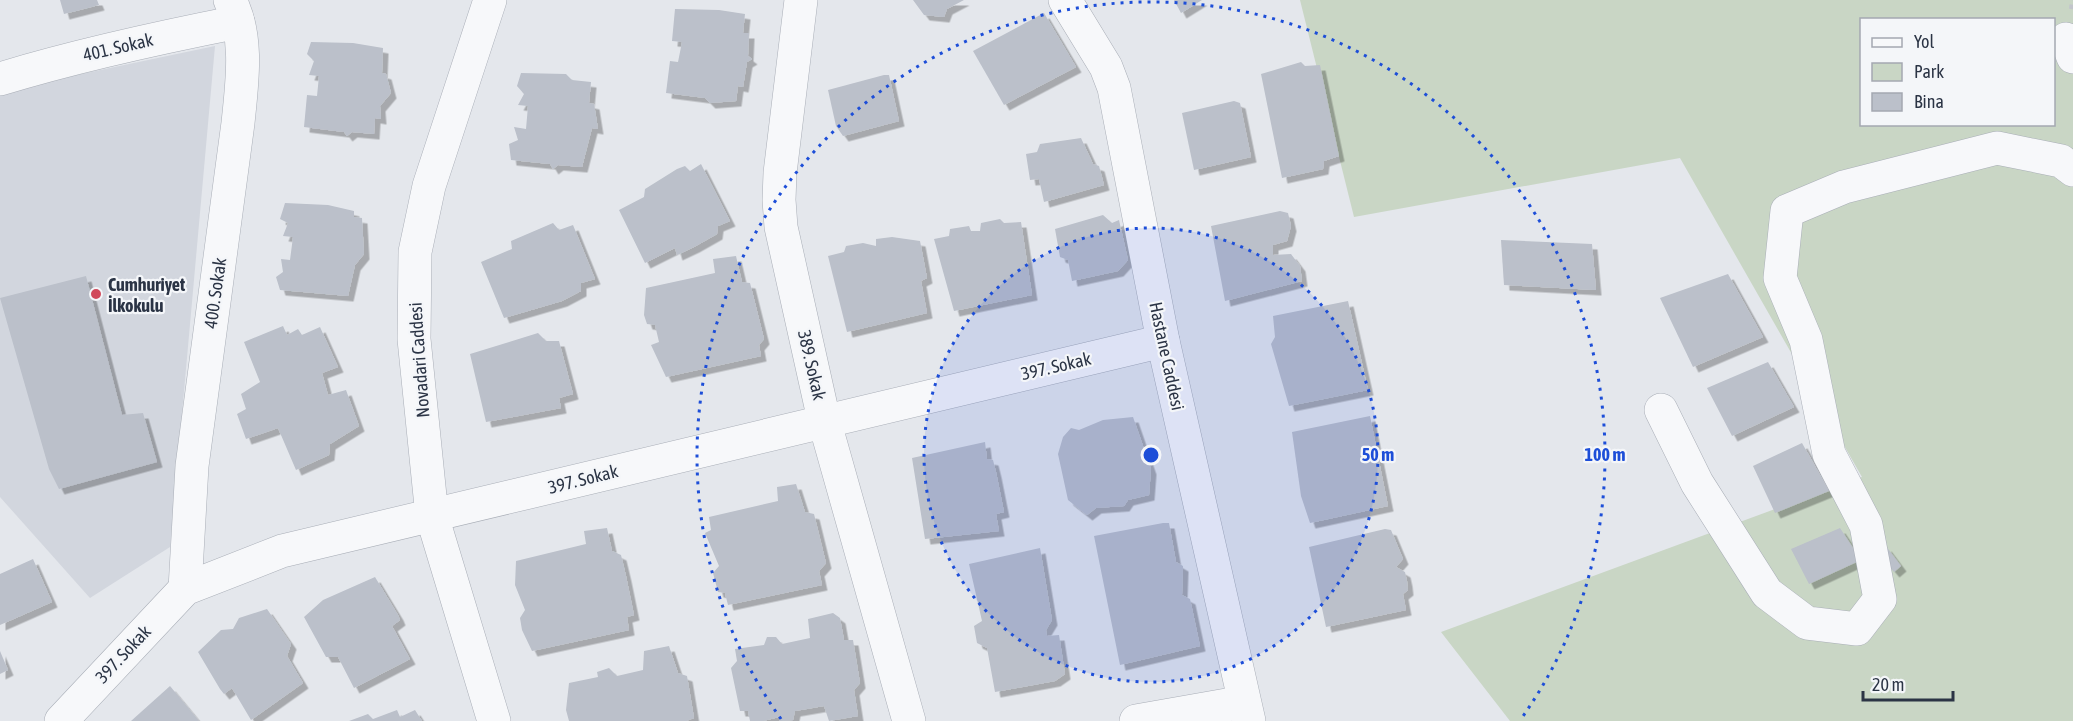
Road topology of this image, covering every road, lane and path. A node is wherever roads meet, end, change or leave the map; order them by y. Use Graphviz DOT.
graph roads {
  1 [pos="490,0"];
  2 [pos="801,0"];
  3 [pos="1065,0"];
  4 [pos="234,11"];
  5 [pos="0,80"];
  6 [pos="2073,170"];
  7 [pos="1163,341"];
  8 [pos="1661,410"];
  9 [pos="824,420"];
  10 [pos="432,516"];
  11 [pos="184,589"];
  12 [pos="1246,712"];
  13 [pos="61,721"];
  14 [pos="494,721"];
  15 [pos="909,721"];
  16 [pos="1136,721"];
  1 -- 10 [label="street, Novadari Caddesi"];
  2 -- 9 [label="street, 389. Sokak"];
  3 -- 7 [label="street, Hastane Caddesi"];
  4 -- 5 [label="street, 401. Sokak"];
  4 -- 11 [label="street, 400. Sokak"];
  6 -- 8 [label="street"];
  7 -- 9 [label="street, 397. Sokak"];
  7 -- 12 [label="street, Hastane Caddesi"];
  9 -- 10 [label="street, 397. Sokak"];
  9 -- 15 [label="street, 389. Sokak"];
  10 -- 11 [label="street, 397. Sokak"];
  10 -- 14 [label="street, Novadari Caddesi"];
  11 -- 13 [label="street, 397. Sokak"];
  12 -- 16 [label="street"];
}
